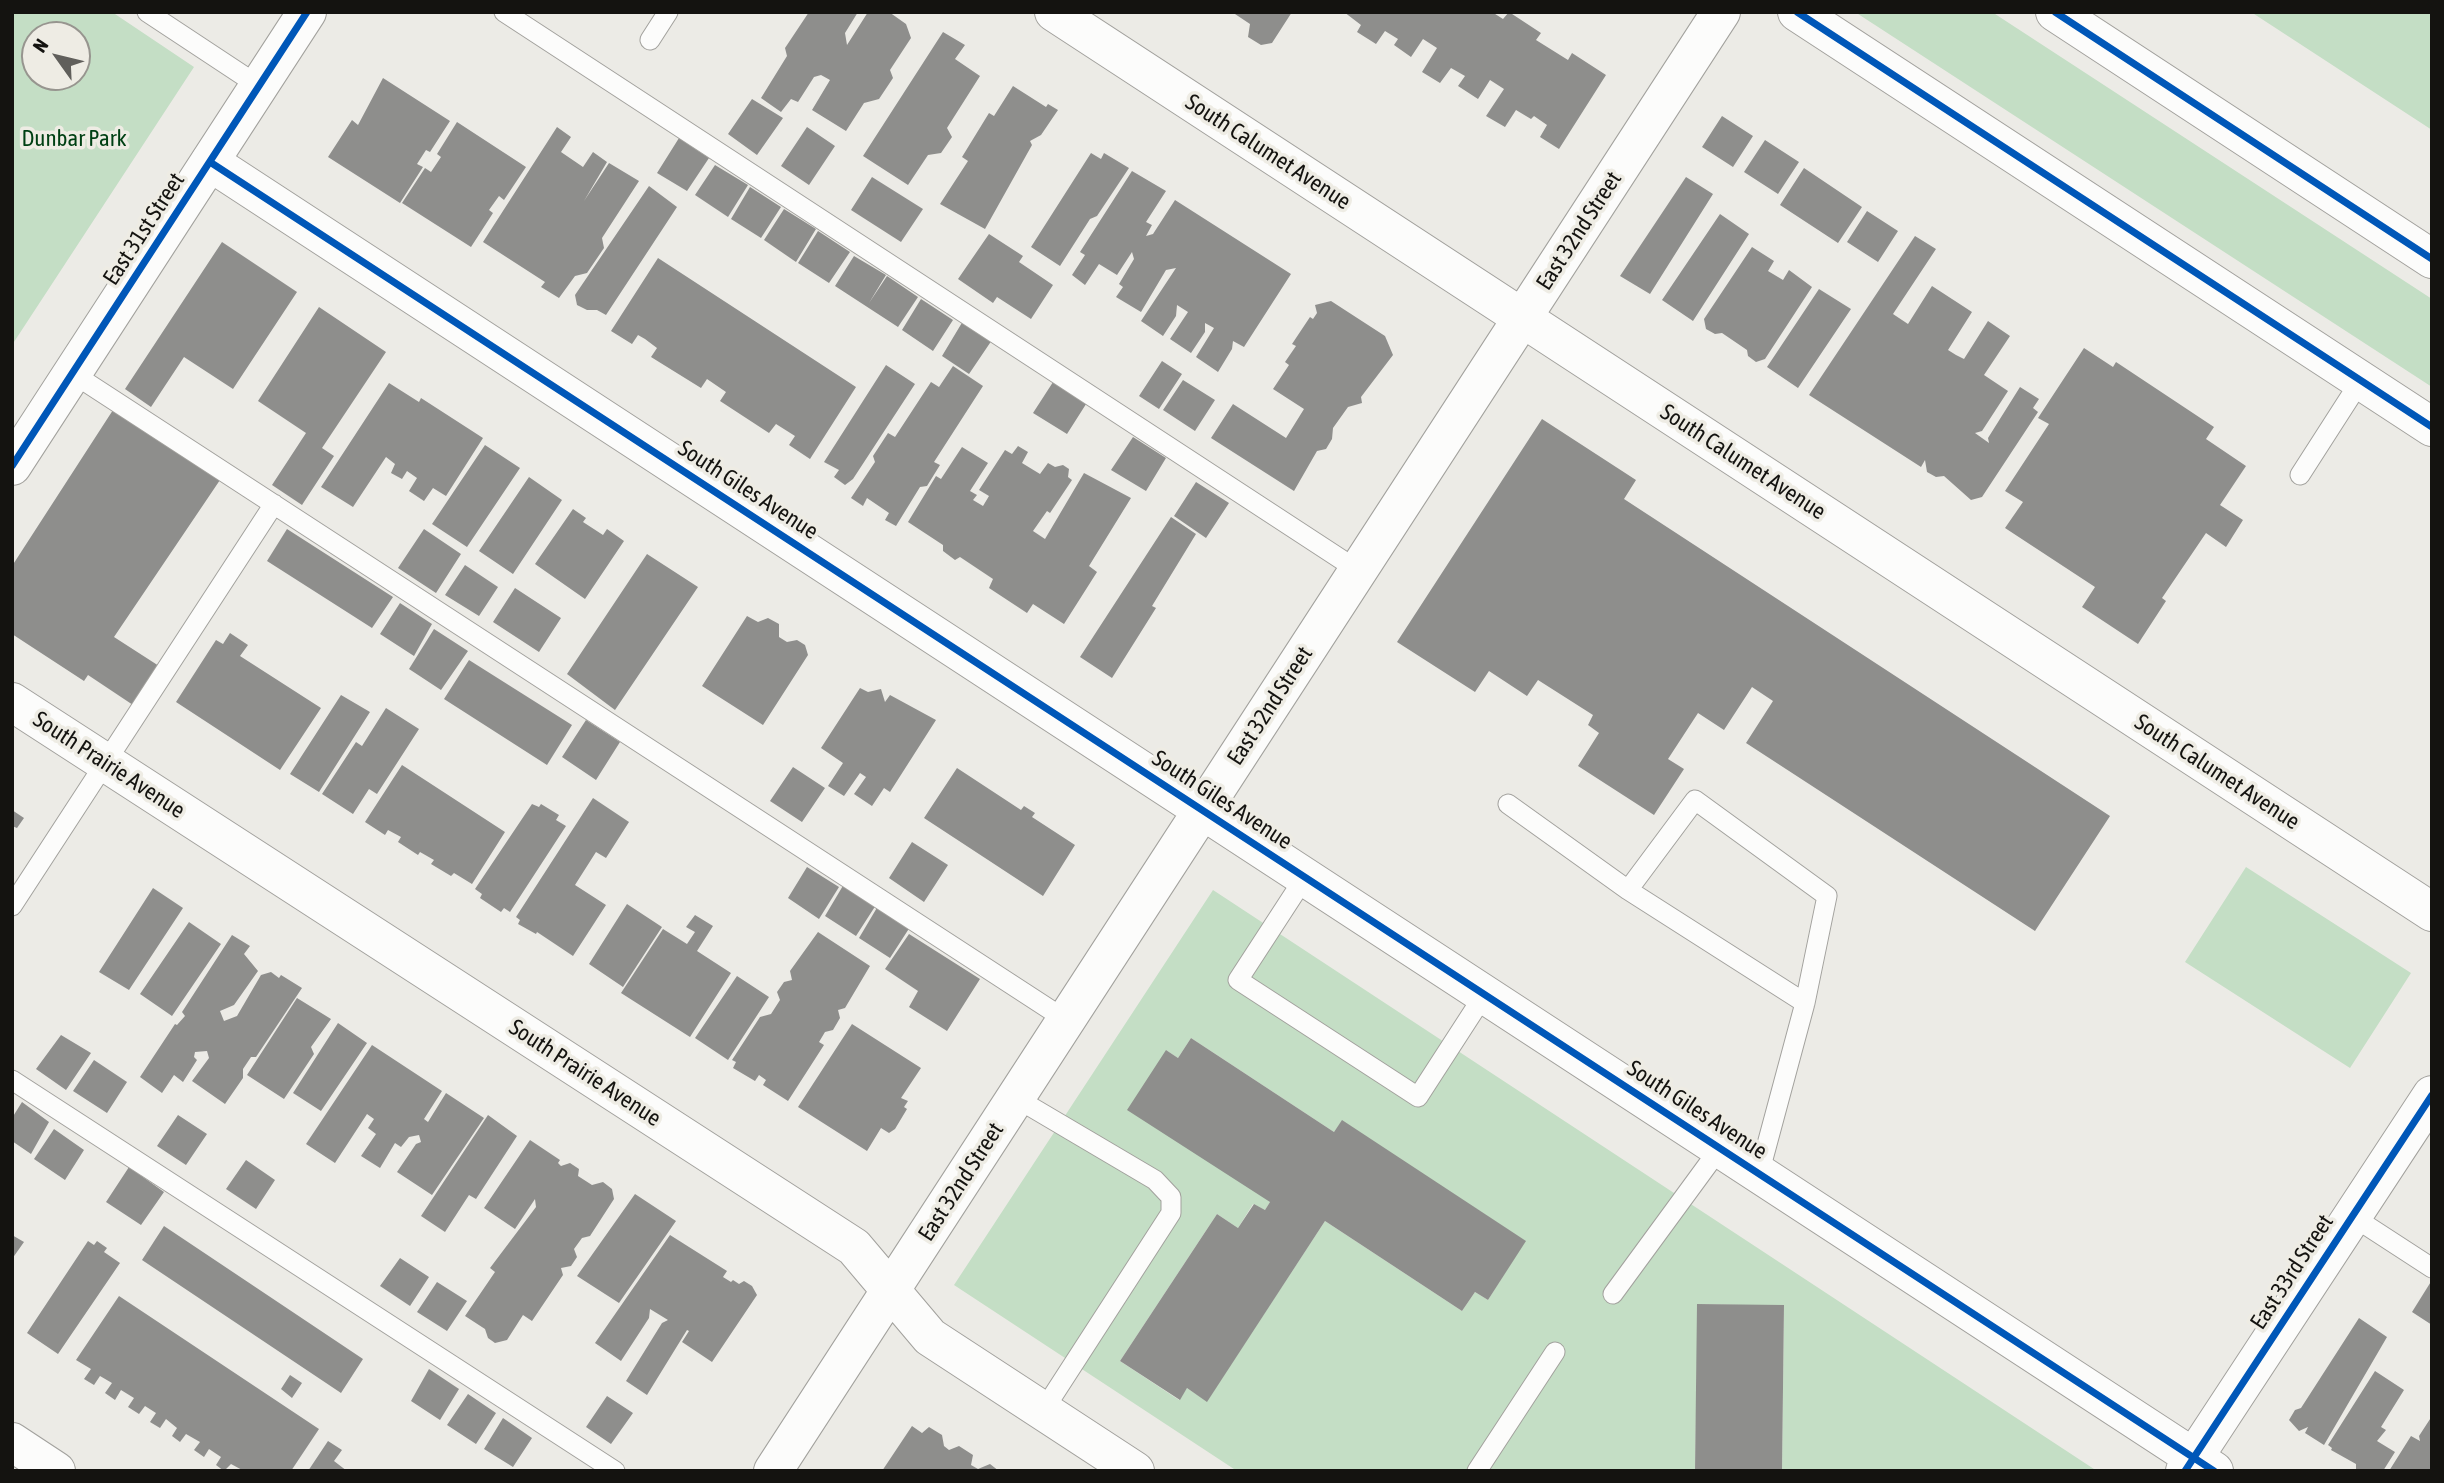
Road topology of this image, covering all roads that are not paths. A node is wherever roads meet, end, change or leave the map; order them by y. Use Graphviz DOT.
graph roads {
  1 [pos="147,12"];
  2 [pos="307,12"];
  3 [pos="504,12"];
  4 [pos="668,12"];
  5 [pos="1054,12"];
  6 [pos="1721,12"];
  7 [pos="1797,12"];
  8 [pos="2055,12"];
  9 [pos="650,40"];
  10 [pos="259,86"];
  11 [pos="210,162"];
  12 [pos="2432,259"];
  13 [pos="1523,318"];
  14 [pos="72,373"];
  15 [pos="2361,380"];
  16 [pos="2432,427"];
  17 [pos="12,466"];
  18 [pos="2300,475"];
  19 [pos="274,504"];
  20 [pos="1359,571"];
  21 [pos="12,702"];
  22 [pos="105,762"];
  23 [pos="1508,804"];
  24 [pos="1202,810"];
  25 [pos="1305,877"];
  26 [pos="1628,891"];
  27 [pos="12,906"];
  28 [pos="2432,912"];
  29 [pos="1485,995"];
  30 [pos="1805,1003"];
  31 [pos="1066,1020"];
  32 [pos="12,1080"];
  33 [pos="2432,1095"];
  34 [pos="1016,1097"];
  35 [pos="1720,1148"];
  36 [pos="1759,1174"];
  37 [pos="2352,1216"];
  38 [pos="2432,1268"];
  39 [pos="890,1289"];
  40 [pos="1613,1294"];
  41 [pos="1555,1352"];
  42 [pos="1043,1411"];
  43 [pos="12,1443"];
  44 [pos="2198,1466"];
  45 [pos="56,1471"];
  46 [pos="615,1471"];
  47 [pos="773,1471"];
  48 [pos="1135,1471"];
  49 [pos="1477,1471"];
  1 -- 10 [label="lane"];
  2 -- 10 [label="street, East 31st Street"];
  3 -- 20 [label="lane"];
  4 -- 9 [label="lane"];
  5 -- 13 [label="street, South Calumet Avenue"];
  6 -- 13 [label="street, East 32nd Street"];
  7 -- 15 [label="street"];
  8 -- 12 [label="street"];
  10 -- 11 [label="street, East 31st Street"];
  11 -- 14 [label="street, East 31st Street"];
  11 -- 24 [label="street, South Giles Avenue"];
  13 -- 20 [label="street, East 32nd Street"];
  13 -- 28 [label="street, South Calumet Avenue"];
  14 -- 17 [label="street, East 31st Street"];
  14 -- 19 [label="lane"];
  15 -- 16 [label="street"];
  15 -- 18 [label="lane"];
  19 -- 22 [label="lane"];
  19 -- 31 [label="lane"];
  20 -- 24 [label="street, East 32nd Street"];
  21 -- 22 [label="street, South Prairie Avenue"];
  22 -- 27 [label="lane"];
  22 -- 39 [label="street, South Prairie Avenue"];
  23 -- 26 [label="lane"];
  24 -- 25 [label="street, South Giles Avenue"];
  24 -- 31 [label="street, East 32nd Street"];
  25 -- 29 [label="street, South Giles Avenue"];
  25 -- 29 [label="lane"];
  26 -- 30 [label="lane"];
  26 -- 30 [label="lane"];
  29 -- 35 [label="street, South Giles Avenue"];
  30 -- 36 [label="lane"];
  31 -- 34 [label="street, East 32nd Street"];
  32 -- 46 [label="lane"];
  33 -- 37 [label="street, East 33rd Street"];
  34 -- 39 [label="street, East 32nd Street"];
  34 -- 42 [label="lane"];
  35 -- 36 [label="street, South Giles Avenue"];
  35 -- 40 [label="lane"];
  36 -- 44 [label="street, South Giles Avenue"];
  37 -- 38 [label="lane"];
  37 -- 44 [label="street, East 33rd Street"];
  39 -- 42 [label="street, South Prairie Avenue"];
  39 -- 47 [label="street, East 32nd Street"];
  41 -- 49 [label="lane"];
  42 -- 48 [label="street, South Prairie Avenue"];
  43 -- 45 [label="street"];
}
